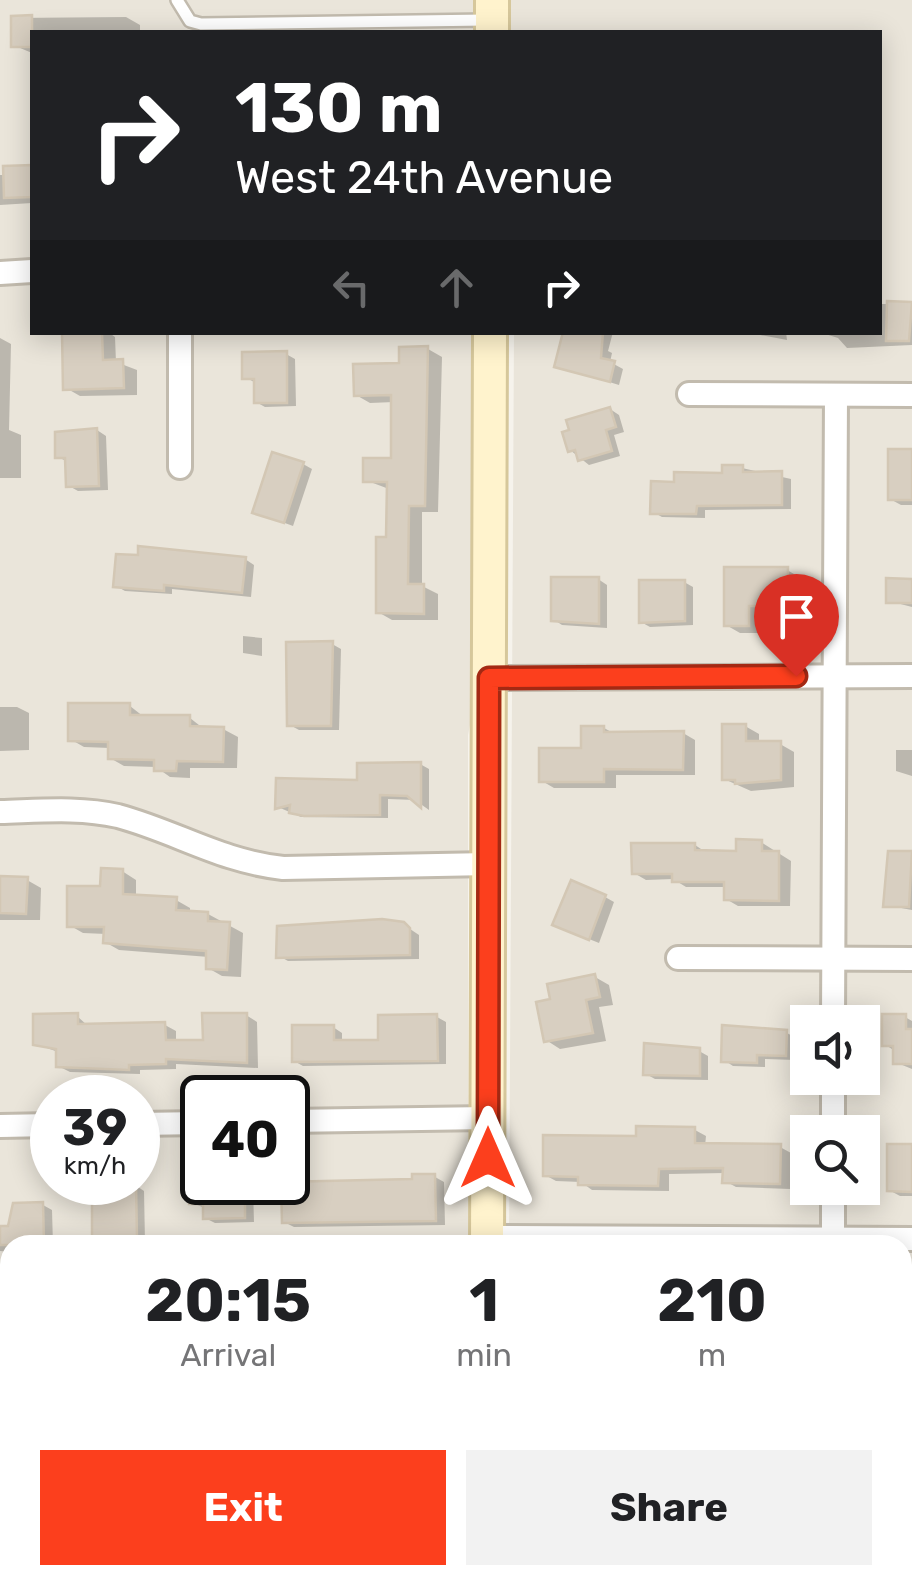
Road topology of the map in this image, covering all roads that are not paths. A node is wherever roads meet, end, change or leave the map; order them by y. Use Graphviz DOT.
graph roads {
  1 [pos="177,0"];
  2 [pos="492,18"];
  3 [pos="30,272"];
  4 [pos="0,273"];
  5 [pos="180,335"];
  6 [pos="490,335"];
  7 [pos="688,394"];
  8 [pos="836,395"];
  9 [pos="912,395"];
  10 [pos="180,467"];
  11 [pos="835,676"];
  12 [pos="912,676"];
  13 [pos="489,678"];
  14 [pos="0,812"];
  15 [pos="488,864"];
  16 [pos="678,958"];
  17 [pos="834,959"];
  18 [pos="912,959"];
  19 [pos="834,1005"];
  20 [pos="488,1118"];
  21 [pos="310,1122"];
  22 [pos="30,1125"];
  23 [pos="0,1126"];
  24 [pos="833,1205"];
  25 [pos="487,1235"];
  26 [pos="833,1235"];
  1 -- 2 [label="lane"];
  3 -- 4 [label="street"];
  5 -- 10 [label="street"];
  6 -- 13 [label="street"];
  7 -- 8 [label="street"];
  8 -- 9 [label="street"];
  8 -- 11 [label="street"];
  11 -- 12 [label="street"];
  11 -- 13 [label="street"];
  11 -- 17 [label="street"];
  13 -- 15 [label="street"];
  14 -- 15 [label="street"];
  15 -- 20 [label="street"];
  16 -- 17 [label="street"];
  17 -- 18 [label="street"];
  17 -- 19 [label="street"];
  20 -- 21 [label="street"];
  20 -- 25 [label="street"];
  22 -- 23 [label="street"];
  24 -- 26 [label="street"];
}
